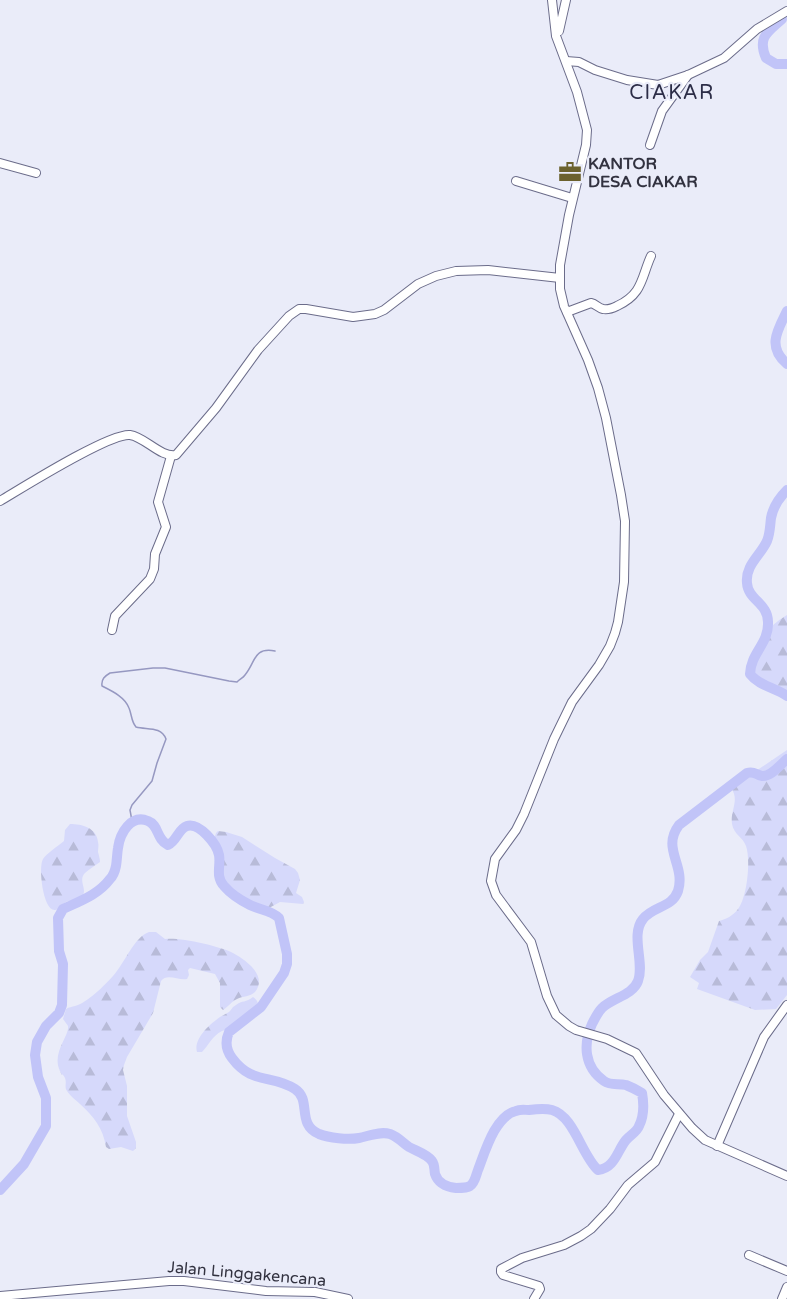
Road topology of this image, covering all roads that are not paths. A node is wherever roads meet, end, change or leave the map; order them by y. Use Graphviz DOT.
graph roads {
  1 [pos="552,0"];
  2 [pos="566,0"];
  3 [pos="787,11"];
  4 [pos="559,44"];
  5 [pos="566,61"];
  6 [pos="688,75"];
  7 [pos="650,145"];
  8 [pos="0,163"];
  9 [pos="36,173"];
  10 [pos="516,181"];
  11 [pos="573,198"];
  12 [pos="651,256"];
  13 [pos="560,278"];
  14 [pos="567,312"];
  15 [pos="171,456"];
  16 [pos="0,501"];
  17 [pos="112,630"];
  18 [pos="787,1005"];
  19 [pos="679,1114"];
  20 [pos="717,1146"];
  21 [pos="787,1176"];
  22 [pos="749,1255"];
  23 [pos="787,1271"];
  24 [pos="787,1287"];
  25 [pos="0,1296"];
  26 [pos="348,1299"];
  27 [pos="534,1299"];
  28 [pos="782,1299"];
  1 -- 4 [label="street"];
  2 -- 4 [label="street"];
  3 -- 6 [label="street"];
  4 -- 5 [label="street"];
  5 -- 6 [label="street"];
  5 -- 11 [label="street"];
  6 -- 7 [label="street"];
  8 -- 9 [label="street"];
  10 -- 11 [label="street"];
  11 -- 13 [label="street"];
  12 -- 14 [label="street"];
  13 -- 14 [label="street"];
  13 -- 15 [label="street"];
  14 -- 19 [label="street"];
  15 -- 16 [label="street"];
  15 -- 17 [label="street"];
  18 -- 20 [label="street"];
  19 -- 20 [label="street"];
  19 -- 27 [label="street"];
  20 -- 21 [label="street"];
  22 -- 23 [label="street"];
  24 -- 28 [label="street"];
  25 -- 26 [label="street, Jalan Linggakencana"];
}
